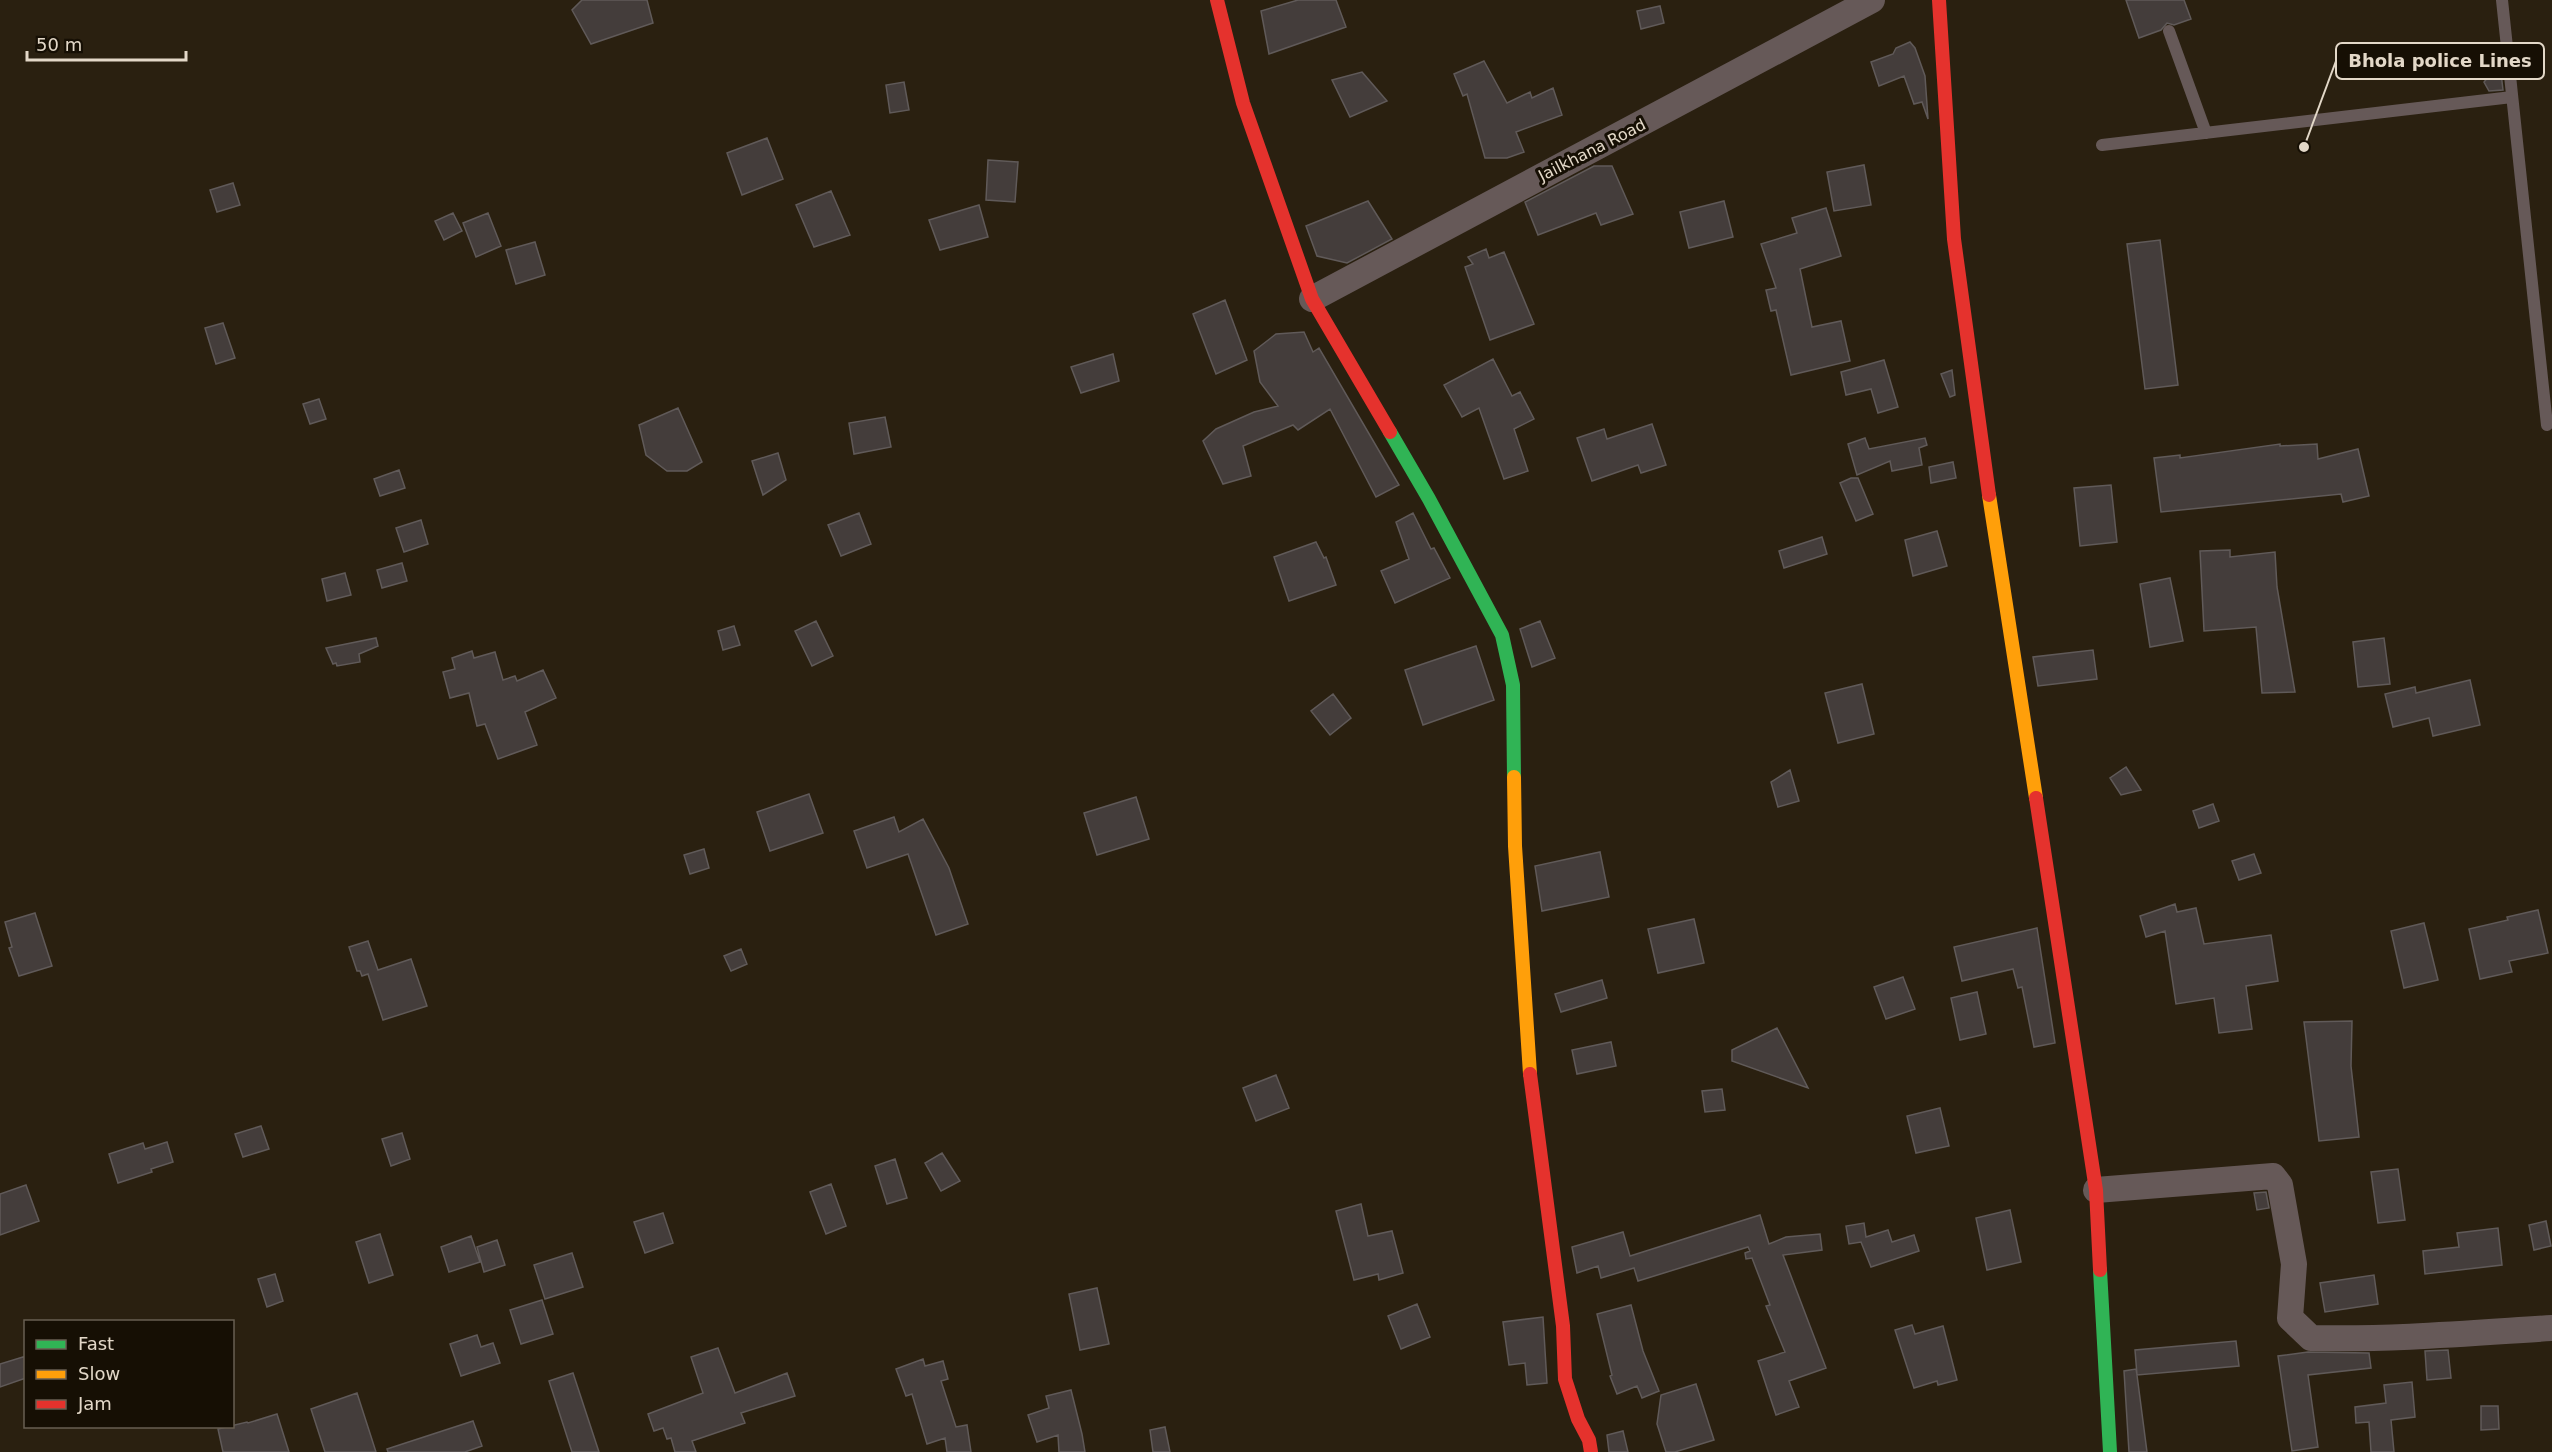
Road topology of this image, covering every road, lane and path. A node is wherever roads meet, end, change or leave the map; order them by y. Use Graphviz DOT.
graph roads {
  1 [pos="1217,0"];
  2 [pos="1872,0"];
  3 [pos="1939,0"];
  4 [pos="2502,0"];
  5 [pos="2169,31"];
  6 [pos="2512,97"];
  7 [pos="2206,133"];
  8 [pos="2102,145"];
  9 [pos="1312,299"];
  10 [pos="2547,425"];
  11 [pos="2096,1190"];
  12 [pos="2552,1328"];
  13 [pos="1591,1452"];
  14 [pos="2110,1452"];
  1 -- 9 [label="street"];
  2 -- 9 [label="street, Jailkhana Road"];
  3 -- 11 [label="street"];
  4 -- 6 [label="lane"];
  5 -- 7 [label="lane"];
  6 -- 7 [label="lane"];
  6 -- 10 [label="lane"];
  7 -- 8 [label="lane"];
  9 -- 13 [label="street"];
  11 -- 12 [label="street"];
  11 -- 14 [label="street"];
}
